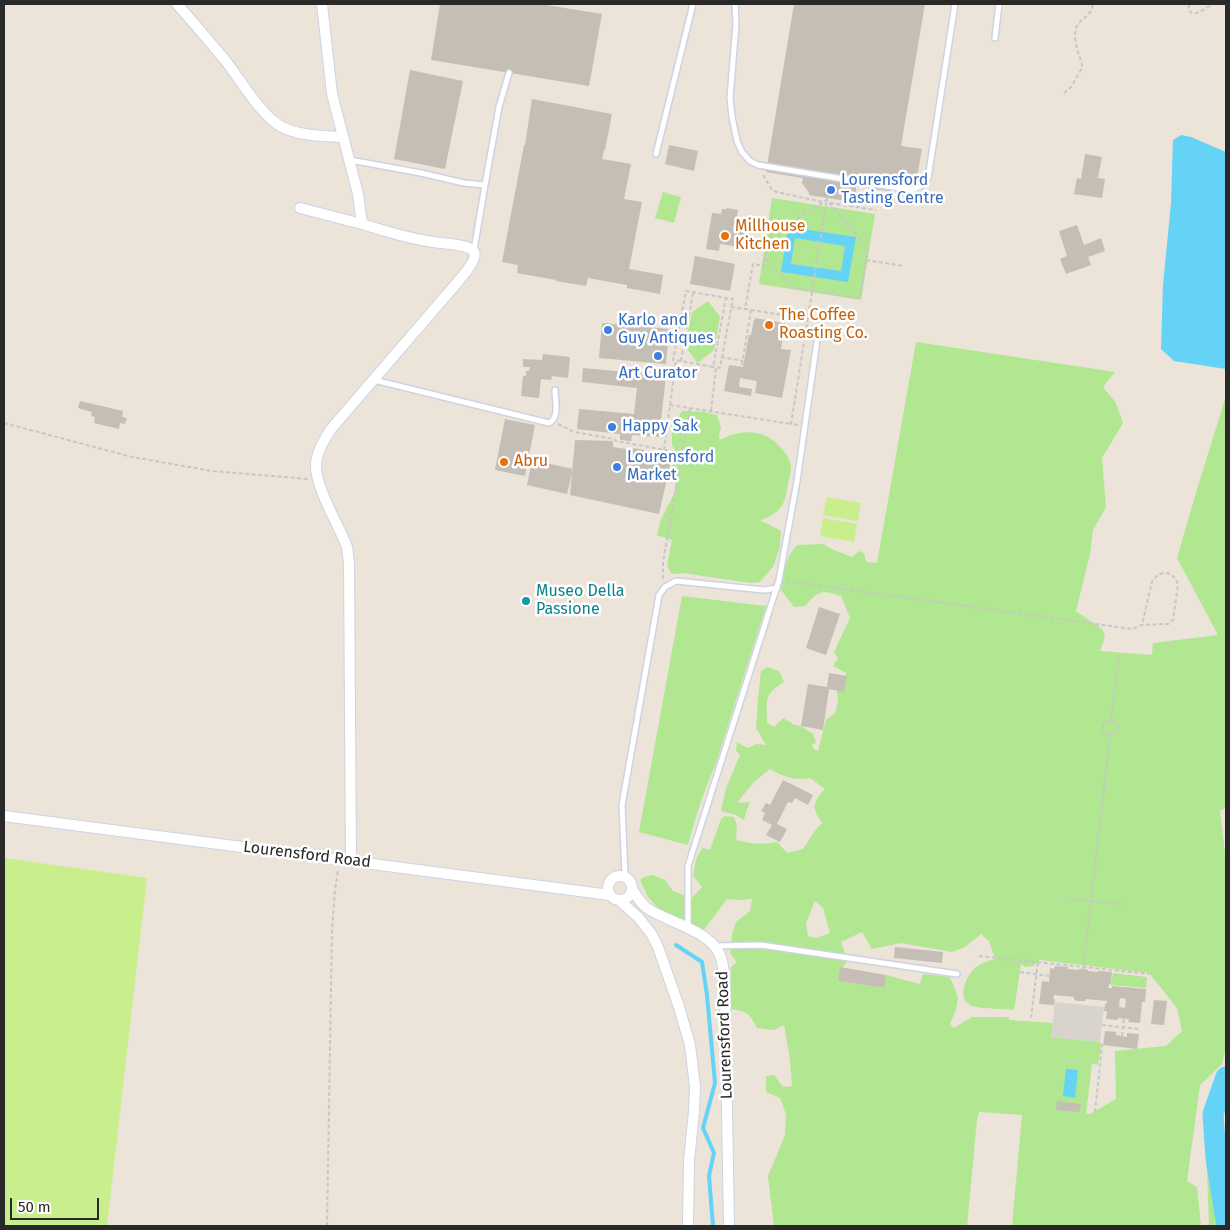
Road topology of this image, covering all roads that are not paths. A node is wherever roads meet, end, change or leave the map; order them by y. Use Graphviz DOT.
graph roads {
  1 [pos="177,4"];
  2 [pos="322,4"];
  3 [pos="693,4"];
  4 [pos="735,4"];
  5 [pos="955,4"];
  6 [pos="999,4"];
  7 [pos="995,38"];
  8 [pos="509,73"];
  9 [pos="343,137"];
  10 [pos="656,154"];
  11 [pos="349,160"];
  12 [pos="485,185"];
  13 [pos="300,208"];
  14 [pos="362,224"];
  15 [pos="474,250"];
  16 [pos="818,334"];
  17 [pos="374,380"];
  18 [pos="555,390"];
  19 [pos="777,588"];
  20 [pos="4,816"];
  21 [pos="351,861"];
  22 [pos="625,876"];
  23 [pos="632,890"];
  24 [pos="614,897"];
  25 [pos="688,929"];
  26 [pos="715,946"];
  27 [pos="957,974"];
  28 [pos="688,1226"];
  29 [pos="729,1226"];
  1 -- 9 [label="street"];
  2 -- 9 [label="street"];
  3 -- 10 [label="lane"];
  4 -- 5 [label="lane"];
  6 -- 7 [label="lane"];
  8 -- 12 [label="lane"];
  9 -- 11 [label="street"];
  11 -- 12 [label="lane"];
  11 -- 14 [label="street"];
  12 -- 15 [label="lane"];
  13 -- 14 [label="street"];
  14 -- 15 [label="street"];
  15 -- 17 [label="street"];
  16 -- 19 [label="lane"];
  17 -- 18 [label="lane"];
  17 -- 21 [label="street"];
  19 -- 22 [label="lane"];
  19 -- 25 [label="lane"];
  20 -- 21 [label="street, Lourensford Road"];
  21 -- 24 [label="street, Lourensford Road"];
  22 -- 23 [label="street"];
  22 -- 24 [label="street"];
  23 -- 24 [label="street"];
  23 -- 25 [label="street"];
  24 -- 28 [label="street"];
  25 -- 26 [label="street"];
  26 -- 27 [label="lane"];
  26 -- 29 [label="street, Lourensford Road"];
}
